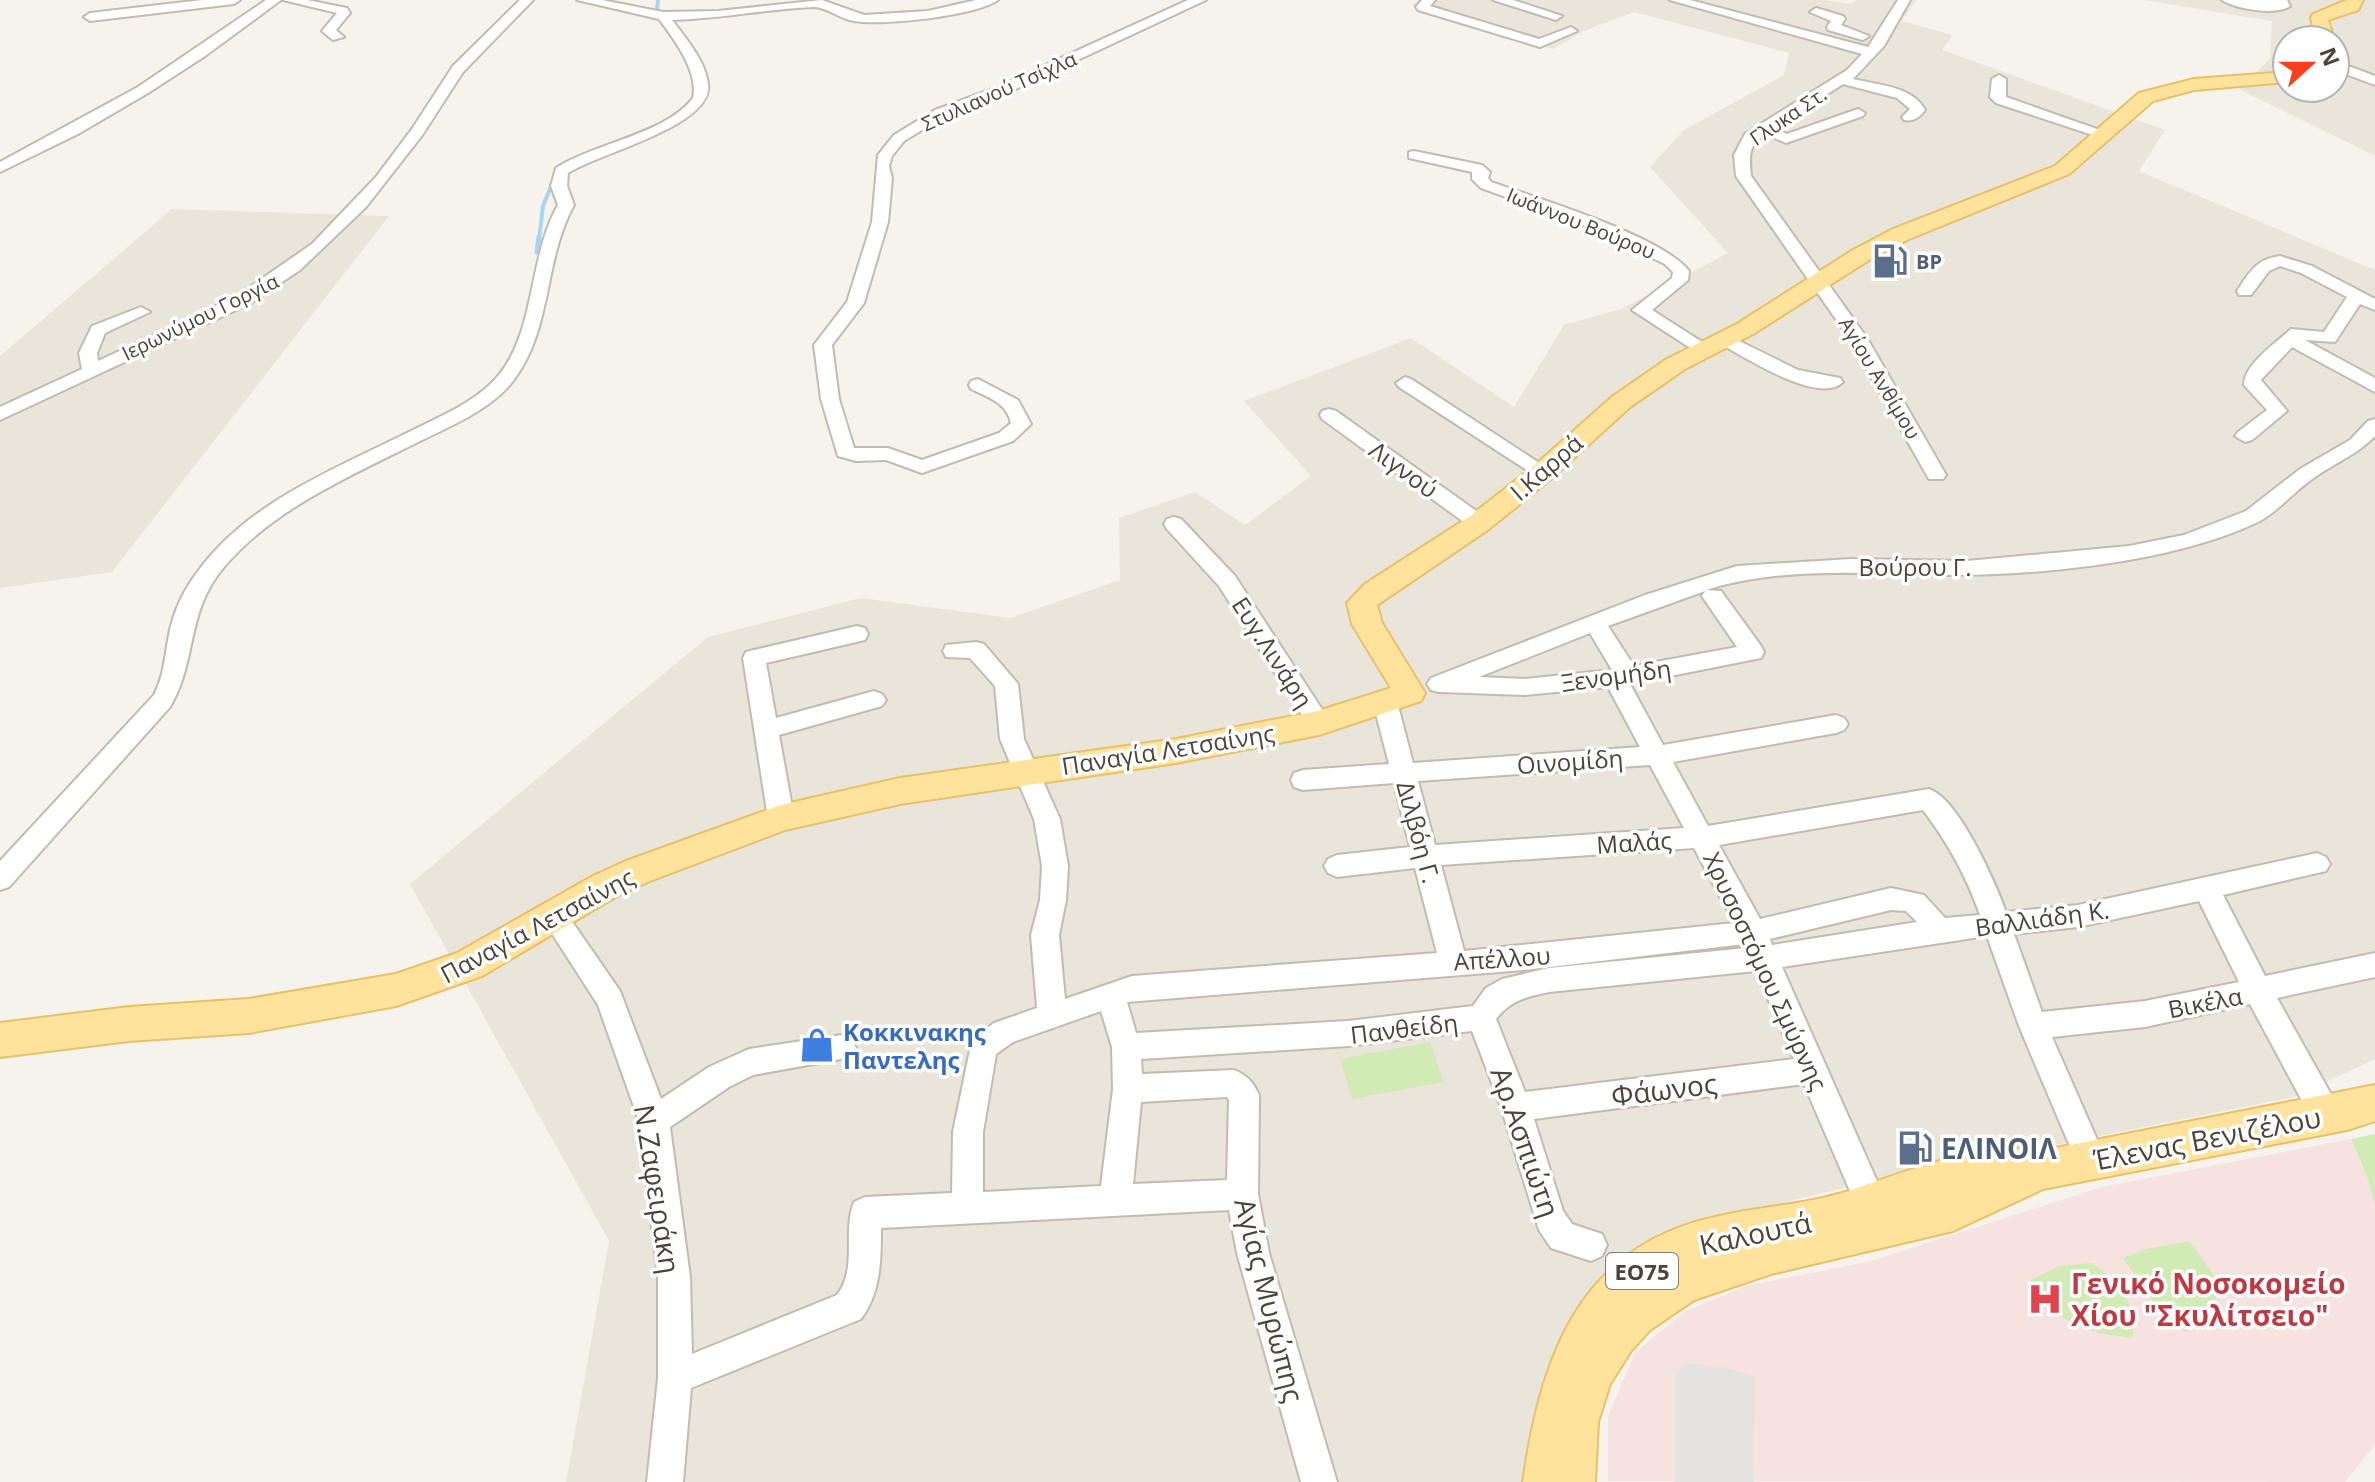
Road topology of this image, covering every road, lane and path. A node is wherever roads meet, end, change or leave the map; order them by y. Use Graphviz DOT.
graph roads {
  1 [pos="234,0"];
  2 [pos="275,0"];
  3 [pos="289,0"];
  4 [pos="527,0"];
  5 [pos="583,0"];
  6 [pos="992,0"];
  7 [pos="1200,0"];
  8 [pos="1429,0"];
  9 [pos="1499,0"];
  10 [pos="1676,0"];
  11 [pos="1904,0"];
  12 [pos="2228,0"];
  13 [pos="2355,0"];
  14 [pos="2278,4"];
  15 [pos="1816,12"];
  16 [pos="668,15"];
  17 [pos="1556,16"];
  18 [pos="90,17"];
  19 [pos="2321,24"];
  20 [pos="1571,31"];
  21 [pos="338,37"];
  22 [pos="1881,39"];
  23 [pos="1870,52"];
  24 [pos="2351,71"];
  25 [pos="1999,79"];
  26 [pos="2271,79"];
  27 [pos="1842,80"];
  28 [pos="2375,81"];
  29 [pos="1858,113"];
  30 [pos="1909,117"];
  31 [pos="1764,128"];
  32 [pos="2104,134"];
  33 [pos="1414,155"];
  34 [pos="0,168"];
  35 [pos="341,205"];
  36 [pos="316,246"];
  37 [pos="1821,282"];
  38 [pos="2245,291"];
  39 [pos="2355,298"];
  40 [pos="2375,305"];
  41 [pos="141,312"];
  42 [pos="2293,340"];
  43 [pos="1714,344"];
  44 [pos="91,370"];
  45 [pos="1834,382"];
  46 [pos="1405,383"];
  47 [pos="978,385"];
  48 [pos="2375,386"];
  49 [pos="0,395"];
  50 [pos="30,398"];
  51 [pos="0,414"];
  52 [pos="1329,415"];
  53 [pos="2375,425"];
  54 [pos="2245,436"];
  55 [pos="2357,444"];
  56 [pos="2375,456"];
  57 [pos="1543,472"];
  58 [pos="1936,475"];
  59 [pos="1479,523"];
  60 [pos="1174,524"];
  61 [pos="1713,596"];
  62 [pos="1595,624"];
  63 [pos="857,634"];
  64 [pos="954,651"];
  65 [pos="1622,677"];
  66 [pos="1411,693"];
  67 [pos="874,700"];
  68 [pos="1319,723"];
  69 [pos="1836,724"];
  70 [pos="766,730"];
  71 [pos="1658,755"];
  72 [pos="1403,771"];
  73 [pos="1026,772"];
  74 [pos="1303,780"];
  75 [pos="781,818"];
  76 [pos="1703,837"];
  77 [pos="1425,856"];
  78 [pos="2317,864"];
  79 [pos="1337,866"];
  80 [pos="0,879"];
  81 [pos="2206,889"];
  82 [pos="555,918"];
  83 [pos="1999,926"];
  84 [pos="1939,930"];
  85 [pos="1759,945"];
  86 [pos="1453,962"];
  87 [pos="2375,965"];
  88 [pos="2258,991"];
  89 [pos="1110,994"];
  90 [pos="1052,1015"];
  91 [pos="1481,1017"];
  92 [pos="2033,1026"];
  93 [pos="0,1040"];
  94 [pos="1126,1047"];
  95 [pos="842,1048"];
  96 [pos="1812,1070"];
  97 [pos="1128,1089"];
  98 [pos="2375,1103"];
  99 [pos="1516,1107"];
  100 [pos="2326,1115"];
  101 [pos="654,1121"];
  102 [pos="2091,1160"];
  103 [pos="1242,1194"];
  104 [pos="1115,1202"];
  105 [pos="967,1208"];
  106 [pos="1876,1215"];
  107 [pos="1591,1245"];
  108 [pos="675,1378"];
  109 [pos="665,1482"];
  110 [pos="1319,1482"];
  111 [pos="1547,1482"];
  112 [pos="1571,1482"];
  1 -- 18 [label="street"];
  2 -- 34 [label="street"];
  3 -- 21 [label="street"];
  4 -- 36 [label="street, Ιερωνύμου Γοργία"];
  5 -- 16 [label="street"];
  6 -- 16 [label="street"];
  7 -- 47 [label="street, Στυλιανού Τσίχλα"];
  8 -- 20 [label="street"];
  9 -- 17 [label="street"];
  10 -- 23 [label="street"];
  11 -- 22 [label="street, Γλυκα Στ."];
  12 -- 14 [label="street"];
  13 -- 19 [label="main road"];
  15 -- 22 [label="street"];
  16 -- 80 [label="street"];
  22 -- 23 [label="street, Γλυκα Στ."];
  23 -- 27 [label="street, Γλυκα Στ."];
  24 -- 28 [label="street"];
  25 -- 32 [label="street"];
  26 -- 32 [label="main road, Ι.Καρρά"];
  27 -- 30 [label="street"];
  27 -- 31 [label="street, Γλυκα Στ."];
  29 -- 31 [label="street"];
  31 -- 37 [label="street, Γλυκα Στ."];
  32 -- 37 [label="main road, Ι.Καρρά"];
  33 -- 43 [label="street, Ιωάννου Βούρου"];
  35 -- 36 [label="street"];
  36 -- 44 [label="street, Ιερωνύμου Γοργία"];
  37 -- 43 [label="main road, Ι.Καρρά"];
  37 -- 58 [label="street, Αγίου Ανθίμου"];
  38 -- 39 [label="street"];
  39 -- 40 [label="street"];
  39 -- 42 [label="street"];
  41 -- 44 [label="street"];
  42 -- 48 [label="street"];
  42 -- 54 [label="street"];
  43 -- 45 [label="street"];
  43 -- 57 [label="main road, Ι.Καρρά"];
  44 -- 50 [label="street, Ιερωνύμου Γοργία"];
  46 -- 57 [label="street"];
  49 -- 50 [label="street"];
  50 -- 51 [label="street, Ιερωνύμου Γοργία"];
  52 -- 59 [label="street, Λιγνού"];
  53 -- 55 [label="street, Βούρου Γ."];
  55 -- 56 [label="street"];
  55 -- 62 [label="street, Βούρου Γ."];
  57 -- 59 [label="main road, Ι.Καρρά"];
  59 -- 66 [label="main road, Ι.Καρρά"];
  60 -- 68 [label="street, Ευγ.Λινάρη"];
  61 -- 65 [label="street, Ξενομήδη"];
  62 -- 65 [label="street, Χρυσοστόμου Σμύρνης"];
  62 -- 66 [label="street, Βούρου Γ."];
  63 -- 70 [label="street"];
  64 -- 73 [label="street"];
  65 -- 66 [label="street, Ξενομήδη"];
  65 -- 71 [label="street, Χρυσοστόμου Σμύρνης"];
  66 -- 68 [label="main road, Παναγία Λετσαίνης"];
  66 -- 72 [label="street, Διλβόη Γ."];
  67 -- 70 [label="street"];
  68 -- 73 [label="main road, Παναγία Λετσαίνης"];
  69 -- 71 [label="street, Οινομίδη"];
  70 -- 75 [label="street"];
  71 -- 72 [label="street, Οινομίδη"];
  71 -- 76 [label="street, Χρυσοστόμου Σμύρνης"];
  72 -- 74 [label="street, Οινομίδη"];
  72 -- 77 [label="street, Διλβόη Γ."];
  73 -- 75 [label="main road, Παναγία Λετσαίνης"];
  73 -- 90 [label="street"];
  75 -- 82 [label="main road, Παναγία Λετσαίνης"];
  76 -- 77 [label="street, Μαλάς"];
  76 -- 83 [label="street, Μαλάς"];
  76 -- 85 [label="street, Χρυσοστόμου Σμύρνης"];
  77 -- 79 [label="street, Μαλάς"];
  77 -- 86 [label="street, Διλβόη Γ."];
  78 -- 81 [label="street, Βαλλιάδη Κ."];
  81 -- 83 [label="street, Βαλλιάδη Κ."];
  81 -- 88 [label="street"];
  82 -- 93 [label="main road, Παναγία Λετσαίνης"];
  82 -- 101 [label="street, Ν.Ζαφειράκη"];
  83 -- 84 [label="street, Βαλλιάδη Κ."];
  83 -- 92 [label="street"];
  84 -- 85 [label="street, Βαλλιάδη Κ."];
  84 -- 85 [label="street, Απέλλου"];
  85 -- 86 [label="street, Απέλλου"];
  85 -- 91 [label="street, Πανθείδη"];
  85 -- 96 [label="street, Χρυσοστόμου Σμύρνης"];
  86 -- 89 [label="street, Απέλλου"];
  87 -- 88 [label="street, Βικέλα"];
  88 -- 92 [label="street, Βικέλα"];
  88 -- 100 [label="street"];
  89 -- 90 [label="street, Απέλλου"];
  89 -- 94 [label="street"];
  90 -- 105 [label="street, Απέλλου"];
  91 -- 94 [label="street, Πανθείδη"];
  91 -- 99 [label="street, Αρ.Ασπιώτη"];
  92 -- 102 [label="street"];
  94 -- 97 [label="street"];
  95 -- 101 [label="street"];
  96 -- 99 [label="street, Φάωνος"];
  96 -- 106 [label="street, Χρυσοστόμου Σμύρνης"];
  97 -- 103 [label="street, Αγίας Μυρώπης"];
  97 -- 104 [label="street"];
  98 -- 100 [label="main road, Έλενας Βενιζέλου / ΕΟ75"];
  99 -- 107 [label="street, Αρ.Ασπιώτη"];
  100 -- 102 [label="main road, Έλενας Βενιζέλου / ΕΟ75"];
  101 -- 108 [label="street, Ν.Ζαφειράκη"];
  102 -- 106 [label="main road, Έλενας Βενιζέλου / ΕΟ75"];
  103 -- 104 [label="street"];
  103 -- 110 [label="street, Αγίας Μυρώπης"];
  104 -- 105 [label="street"];
  105 -- 108 [label="street"];
  106 -- 111 [label="main road, Καλουτά / ΕΟ75"];
  106 -- 112 [label="main road, Καλουτά / ΕΟ75"];
  108 -- 109 [label="street, Ν.Ζαφειράκη"];
}
